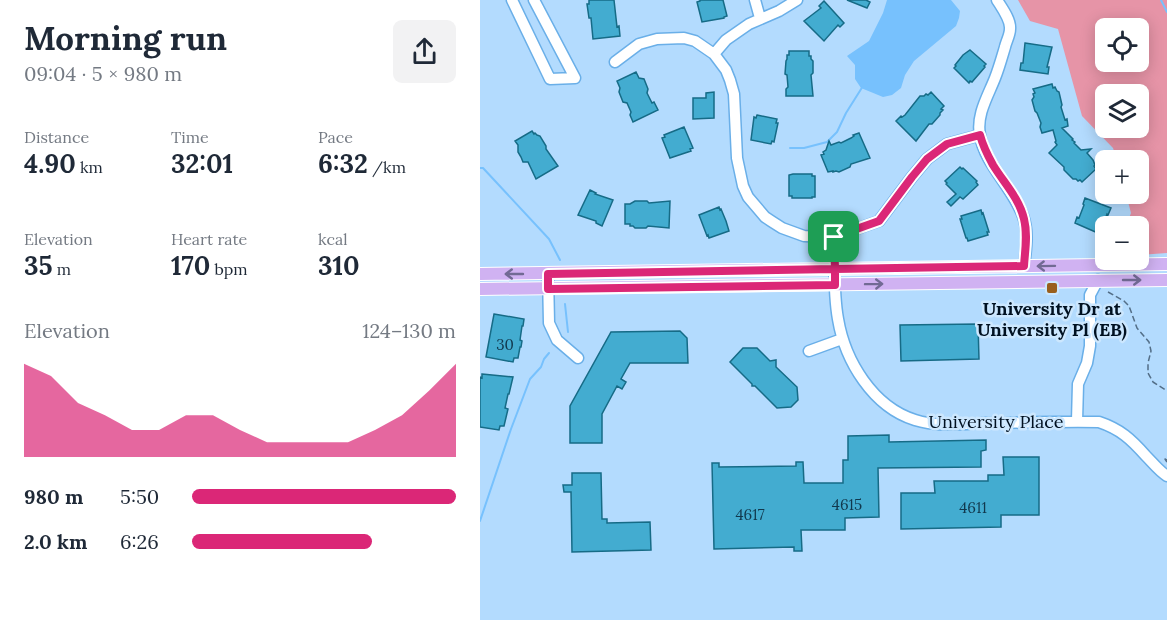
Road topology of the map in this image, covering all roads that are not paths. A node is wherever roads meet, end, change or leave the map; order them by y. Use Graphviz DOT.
graph roads {
  1 [pos="512,0"];
  2 [pos="534,0"];
  3 [pos="755,0"];
  4 [pos="797,0"];
  5 [pos="997,0"];
  6 [pos="760,18"];
  7 [pos="714,54"];
  8 [pos="615,62"];
  9 [pos="980,135"];
  10 [pos="834,237"];
  11 [pos="1167,264"];
  12 [pos="1024,266"];
  13 [pos="835,269"];
  14 [pos="480,274"];
  15 [pos="548,274"];
  16 [pos="1080,280"];
  17 [pos="1167,280"];
  18 [pos="835,285"];
  19 [pos="1102,285"];
  20 [pos="480,289"];
  21 [pos="548,289"];
  22 [pos="1090,296"];
  23 [pos="842,339"];
  24 [pos="809,351"];
  25 [pos="578,358"];
  26 [pos="1077,421"];
  27 [pos="1167,476"];
  1 -- 2 [label="street"];
  3 -- 6 [label="street"];
  4 -- 6 [label="street"];
  5 -- 9 [label="street"];
  6 -- 7 [label="street"];
  7 -- 8 [label="street"];
  7 -- 10 [label="street"];
  9 -- 10 [label="street"];
  9 -- 12 [label="street"];
  10 -- 13 [label="street, University Place"];
  11 -- 12 [label="main road, one-way"];
  12 -- 13 [label="main road"];
  13 -- 15 [label="main road"];
  13 -- 18 [label="street, University Place"];
  15 -- 14 [label="main road, one-way"];
  15 -- 21 [label="street"];
  18 -- 16 [label="main road, one-way"];
  16 -- 19 [label="main road"];
  16 -- 22 [label="street"];
  19 -- 17 [label="main road, one-way"];
  18 -- 21 [label="main road"];
  18 -- 23 [label="street, University Place"];
  19 -- 22 [label="street"];
  20 -- 21 [label="main road"];
  21 -- 25 [label="street"];
  22 -- 26 [label="street"];
  23 -- 24 [label="street"];
  23 -- 26 [label="street, University Place"];
  26 -- 27 [label="street, University Place"];
}
